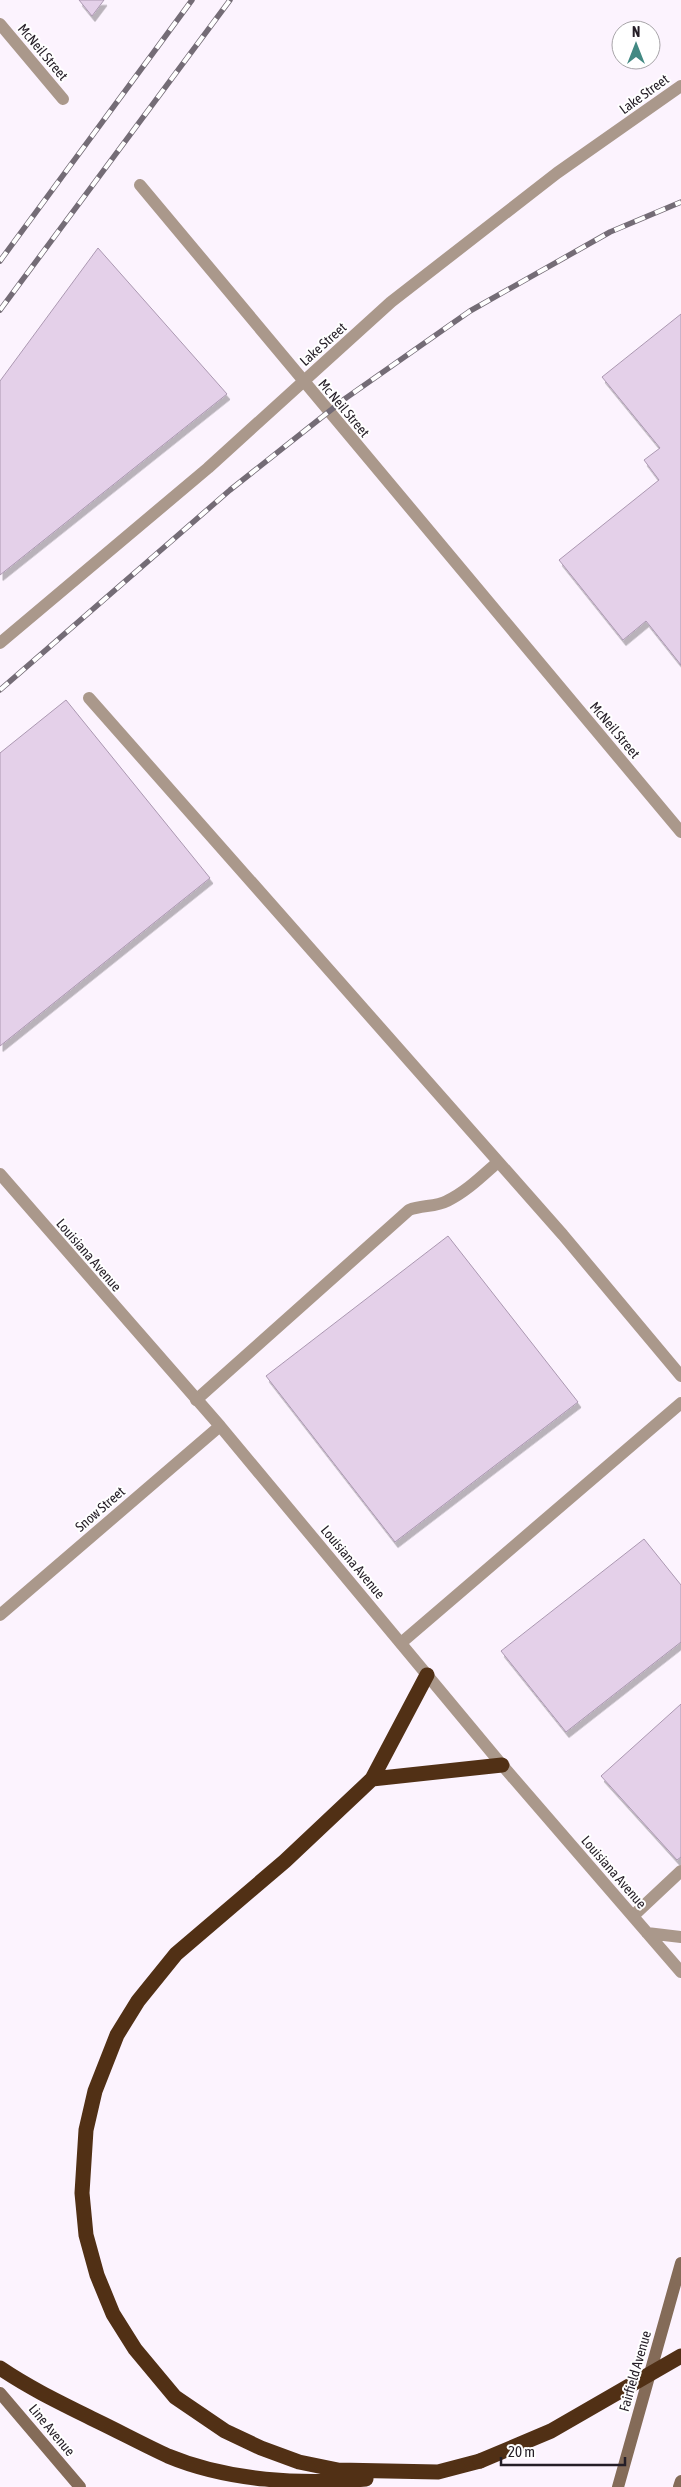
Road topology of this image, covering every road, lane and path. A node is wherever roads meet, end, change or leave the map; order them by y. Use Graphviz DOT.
graph roads {
  1 [pos="0,24"];
  2 [pos="681,86"];
  3 [pos="63,99"];
  4 [pos="140,185"];
  5 [pos="303,382"];
  6 [pos="0,643"];
  7 [pos="527,648"];
  8 [pos="89,698"];
  9 [pos="681,832"];
  10 [pos="498,1162"];
  11 [pos="0,1174"];
  12 [pos="681,1376"];
  13 [pos="196,1400"];
  14 [pos="681,1403"];
  15 [pos="220,1426"];
  16 [pos="0,1615"];
  17 [pos="401,1643"];
  18 [pos="427,1675"];
  19 [pos="502,1765"];
  20 [pos="372,1779"];
  21 [pos="681,1871"];
  22 [pos="633,1916"];
  23 [pos="647,1933"];
  24 [pos="681,1937"];
  25 [pos="681,1972"];
  26 [pos="681,2264"];
  27 [pos="681,2356"];
  28 [pos="0,2368"];
  29 [pos="0,2392"];
  30 [pos="438,2472"];
  31 [pos="681,2481"];
  32 [pos="80,2487"];
  33 [pos="618,2487"];
  34 [pos="679,2487"];
  1 -- 3 [label="street, McNeil Street"];
  2 -- 5 [label="street, Lake Street"];
  4 -- 5 [label="street, Mc Neil Street"];
  5 -- 6 [label="street, Lake Street"];
  5 -- 7 [label="street, Mc Neil Street"];
  7 -- 9 [label="street, McNeil Street"];
  8 -- 10 [label="street"];
  10 -- 12 [label="street"];
  10 -- 13 [label="street"];
  11 -- 13 [label="street, Louisiana Avenue"];
  13 -- 15 [label="street, Louisiana Avenue"];
  14 -- 17 [label="street"];
  15 -- 16 [label="street, Snow Street"];
  15 -- 17 [label="street, Louisiana Avenue"];
  17 -- 18 [label="street, Louisiana Avenue"];
  18 -- 19 [label="street, Louisiana Avenue"];
  18 -- 20 [label="highway"];
  19 -- 20 [label="highway"];
  19 -- 22 [label="street, Louisiana Avenue"];
  20 -- 30 [label="highway"];
  21 -- 22 [label="street"];
  22 -- 23 [label="street, Louisiana Avenue"];
  23 -- 24 [label="street"];
  23 -- 25 [label="street, Louisiana Avenue"];
  26 -- 33 [label="street, Fairfield Avenue"];
  27 -- 30 [label="highway, bridge"];
  28 -- 30 [label="highway"];
  29 -- 32 [label="street, Line Avenue"];
  31 -- 34 [label="street"];
}
